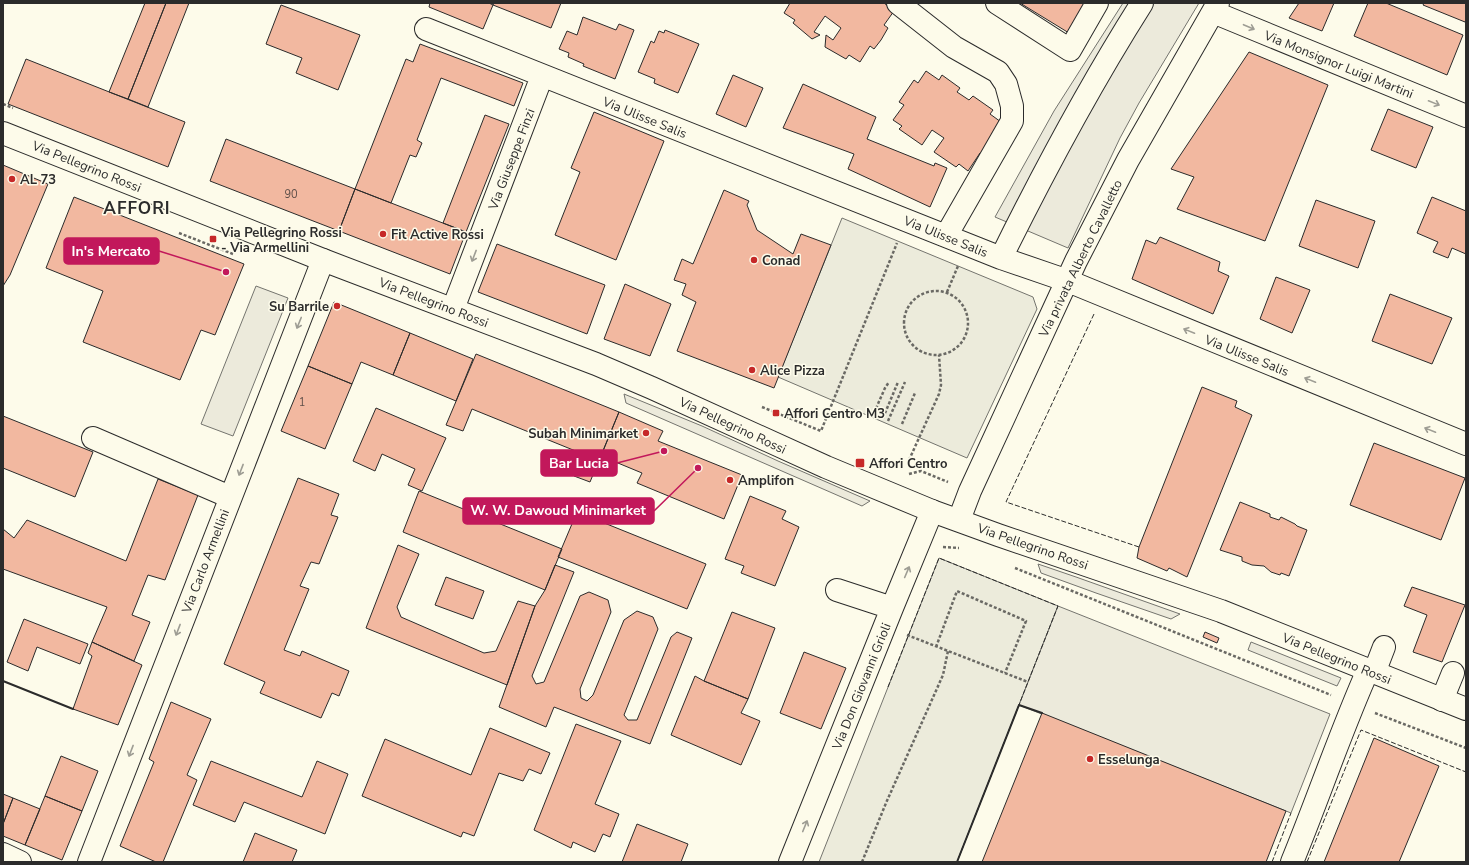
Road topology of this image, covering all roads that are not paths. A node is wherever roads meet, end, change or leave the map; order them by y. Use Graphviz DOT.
graph roads {
  1 [pos="898,3"];
  2 [pos="997,3"];
  3 [pos="1097,3"];
  4 [pos="1142,3"];
  5 [pos="1215,7"];
  6 [pos="426,29"];
  7 [pos="542,76"];
  8 [pos="1466,116"];
  9 [pos="3,133"];
  10 [pos="946,236"];
  11 [pos="1001,258"];
  12 [pos="323,260"];
  13 [pos="1068,281"];
  14 [pos="453,309"];
  15 [pos="93,438"];
  16 [pos="1466,444"];
  17 [pos="230,497"];
  18 [pos="932,510"];
  19 [pos="959,520"];
  20 [pos="837,590"];
  21 [pos="892,608"];
  22 [pos="1384,647"];
  23 [pos="1371,671"];
  24 [pos="1453,674"];
  25 [pos="1442,700"];
  26 [pos="1466,709"];
  27 [pos="3,854"];
  28 [pos="20,862"];
  29 [pos="89,862"];
  30 [pos="790,862"];
  31 [pos="1292,862"];
  1 -- 10 [label="street"];
  2 -- 3 [label="street"];
  4 -- 11 [label="street"];
  5 -- 8 [label="street, Via Monsignor Luigi Martini, one-way"];
  5 -- 13 [label="street, Via privata Alberto Cavalletto"];
  6 -- 7 [label="street, Via Ulisse Salis"];
  7 -- 10 [label="street, Via Ulisse Salis"];
  7 -- 14 [label="street, Via Giuseppe Finzi, one-way"];
  9 -- 12 [label="street, Via Pellegrino Rossi"];
  10 -- 11 [label="street, Via Ulisse Salis"];
  11 -- 13 [label="street, Via Ulisse Salis"];
  12 -- 14 [label="street, Via Pellegrino Rossi"];
  12 -- 17 [label="street, Via Carlo Armellini, one-way"];
  16 -- 13 [label="street, Via Ulisse Salis, one-way"];
  13 -- 19 [label="street, Via privata Alberto Cavalletto"];
  14 -- 18 [label="street, Via Pellegrino Rossi"];
  15 -- 17 [label="street"];
  17 -- 29 [label="street, Via Carlo Armellini, one-way"];
  18 -- 19 [label="street, Via Pellegrino Rossi"];
  21 -- 18 [label="street, Via Don Giovanni Grioli, one-way"];
  19 -- 23 [label="street, Via Pellegrino Rossi"];
  20 -- 21 [label="street"];
  30 -- 21 [label="street, Via Don Giovanni Grioli, one-way"];
  22 -- 23 [label="street"];
  23 -- 25 [label="street, Via Pellegrino Rossi"];
  23 -- 31 [label="street"];
  24 -- 25 [label="street"];
  25 -- 26 [label="street, Via Pellegrino Rossi"];
  27 -- 28 [label="street"];
}
